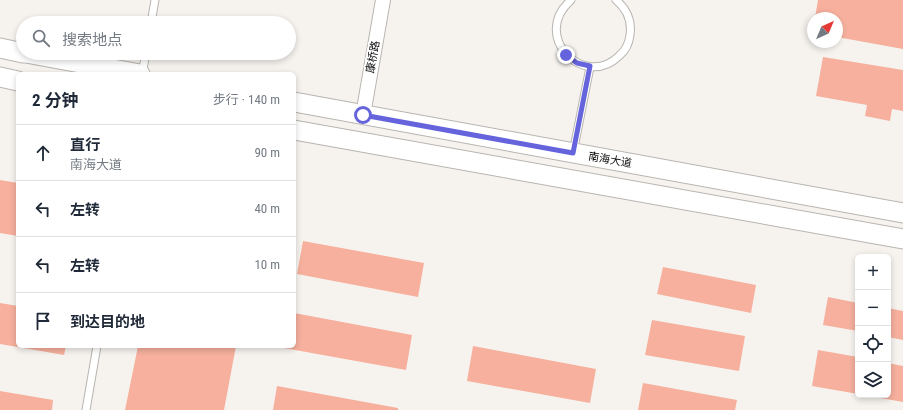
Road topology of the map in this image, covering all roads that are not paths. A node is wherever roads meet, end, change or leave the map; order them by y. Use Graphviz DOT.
graph roads {
  1 [pos="155,0"];
  2 [pos="383,0"];
  3 [pos="571,0"];
  4 [pos="616,0"];
  5 [pos="152,16"];
  6 [pos="0,48"];
  7 [pos="16,51"];
  8 [pos="63,60"];
  9 [pos="144,60"];
  10 [pos="590,66"];
  11 [pos="130,72"];
  12 [pos="141,72"];
  13 [pos="0,77"];
  14 [pos="16,81"];
  15 [pos="296,102"];
  16 [pos="363,115"];
  17 [pos="296,130"];
  18 [pos="573,153"];
  19 [pos="903,213"];
  20 [pos="903,239"];
  21 [pos="97,348"];
  22 [pos="86,410"];
  1 -- 5 [label="lane"];
  2 -- 16 [label="street, 康桥路"];
  3 -- 10 [label="lane"];
  4 -- 10 [label="lane"];
  6 -- 7 [label="main road"];
  8 -- 11 [label="main road"];
  9 -- 12 [label="lane"];
  10 -- 18 [label="lane"];
  13 -- 14 [label="main road"];
  15 -- 16 [label="main road, 南海大道"];
  16 -- 18 [label="main road, 南海大道"];
  17 -- 20 [label="main road"];
  18 -- 19 [label="main road, 南海大道"];
  21 -- 22 [label="lane"];
}
